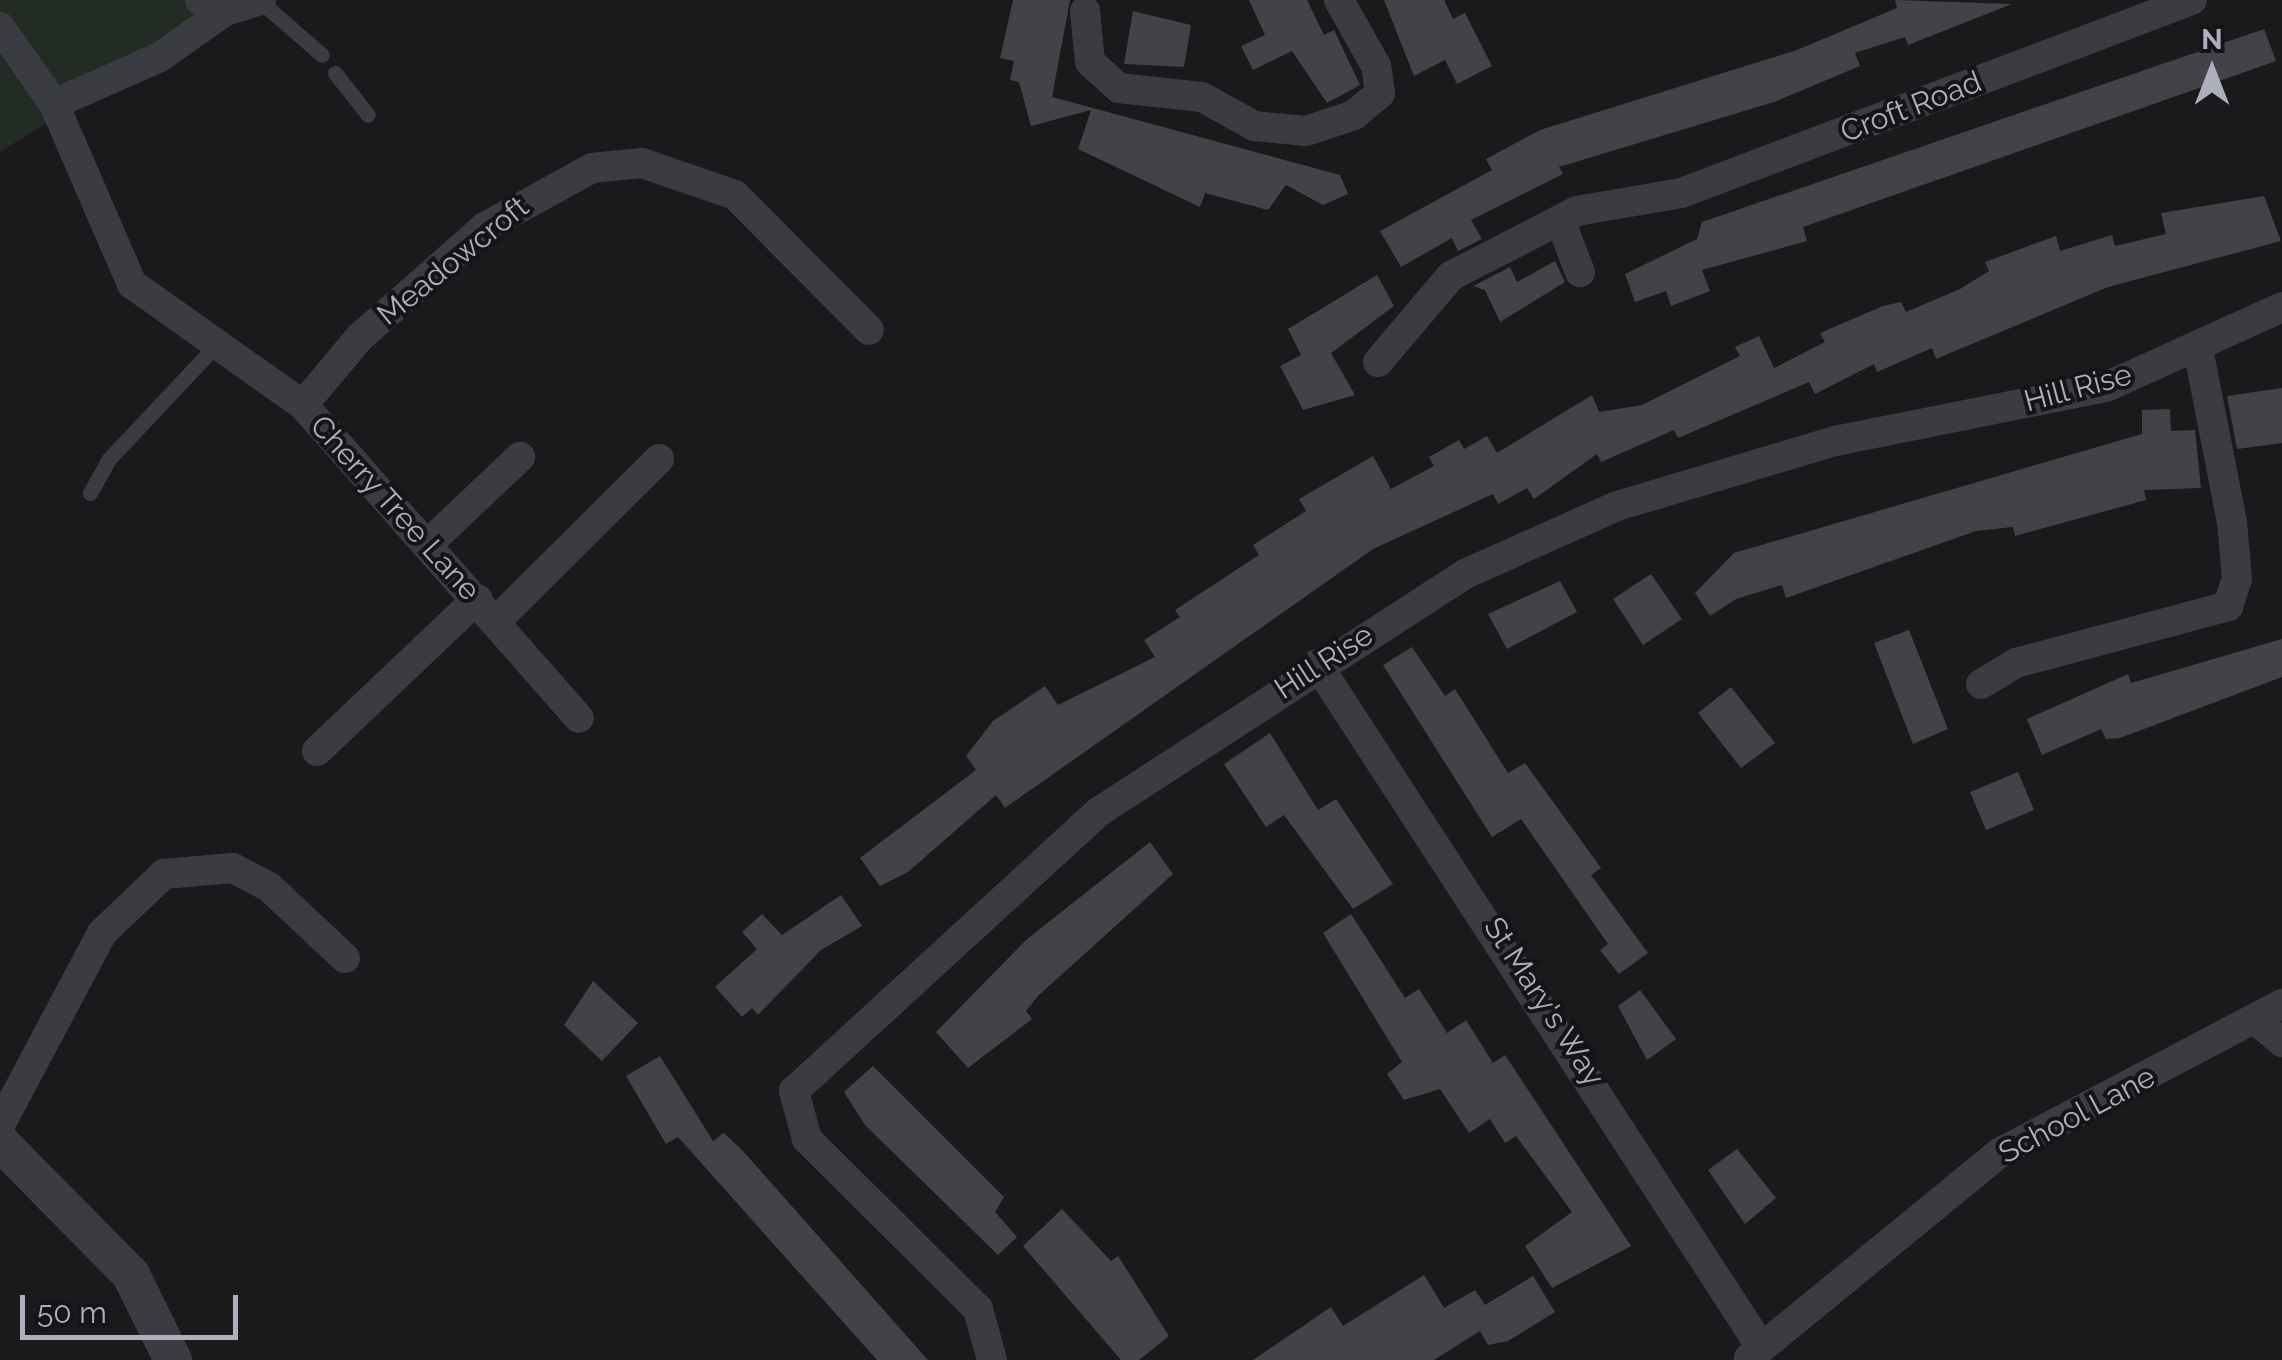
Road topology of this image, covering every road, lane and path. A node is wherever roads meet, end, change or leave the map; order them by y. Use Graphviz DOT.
graph roads {
  1 [pos="260,0"];
  2 [pos="1338,0"];
  3 [pos="2192,0"];
  4 [pos="213,5"];
  5 [pos="1085,11"];
  6 [pos="0,27"];
  7 [pos="322,55"];
  8 [pos="335,73"];
  9 [pos="54,104"];
  10 [pos="368,116"];
  11 [pos="1560,220"];
  12 [pos="1580,272"];
  13 [pos="2282,307"];
  14 [pos="869,330"];
  15 [pos="214,347"];
  16 [pos="2198,348"];
  17 [pos="1378,362"];
  18 [pos="303,406"];
  19 [pos="520,457"];
  20 [pos="659,459"];
  21 [pos="90,493"];
  22 [pos="428,544"];
  23 [pos="487,610"];
  24 [pos="1317,664"];
  25 [pos="1981,684"];
  26 [pos="580,718"];
  27 [pos="317,751"];
  28 [pos="345,958"];
  29 [pos="2269,1012"];
  30 [pos="2282,1042"];
  31 [pos="0,1125"];
  32 [pos="0,1142"];
  33 [pos="1754,1354"];
  34 [pos="172,1360"];
  35 [pos="992,1360"];
  1 -- 4 [label="street"];
  1 -- 7 [label="lane"];
  2 -- 5 [label="street"];
  3 -- 11 [label="street, Croft Road"];
  4 -- 9 [label="street"];
  6 -- 9 [label="street, Cherry Tree Lane"];
  8 -- 10 [label="lane"];
  9 -- 15 [label="street, Cherry Tree Lane"];
  11 -- 12 [label="street"];
  11 -- 17 [label="street, Croft Road"];
  13 -- 16 [label="street, Hill Rise"];
  14 -- 18 [label="street, Meadowcroft"];
  15 -- 18 [label="street, Cherry Tree Lane"];
  15 -- 21 [label="lane"];
  16 -- 24 [label="street, Hill Rise"];
  16 -- 25 [label="street"];
  18 -- 22 [label="street, Cherry Tree Lane"];
  19 -- 22 [label="street"];
  20 -- 23 [label="street"];
  22 -- 23 [label="street, Cherry Tree Lane"];
  23 -- 26 [label="street, Cherry Tree Lane"];
  23 -- 27 [label="street"];
  24 -- 33 [label="street, St Mary's Way"];
  24 -- 35 [label="street, Hill Rise"];
  28 -- 31 [label="street"];
  29 -- 30 [label="street"];
  29 -- 33 [label="street, School Lane"];
  32 -- 34 [label="street"];
}
